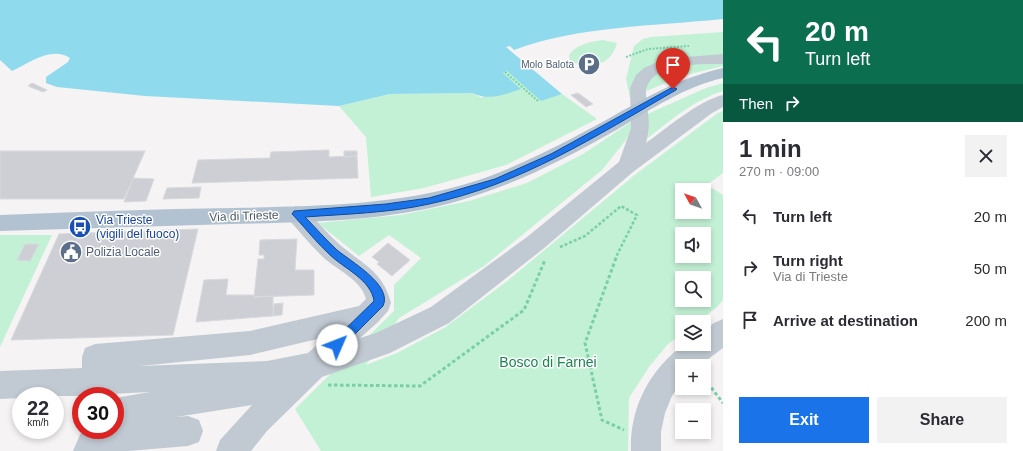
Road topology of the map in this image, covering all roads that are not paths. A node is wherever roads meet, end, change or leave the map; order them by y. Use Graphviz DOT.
graph roads {
  1 [pos="723,59"];
  2 [pos="723,73"];
  3 [pos="723,100"];
  4 [pos="626,167"];
  5 [pos="297,214"];
  6 [pos="0,223"];
  7 [pos="369,314"];
  8 [pos="723,330"];
  9 [pos="0,385"];
  10 [pos="295,385"];
  11 [pos="97,387"];
  12 [pos="124,411"];
  13 [pos="188,431"];
  14 [pos="645,445"];
  15 [pos="88,451"];
  16 [pos="231,451"];
  1 -- 4 [label="street"];
  2 -- 5 [label="main road, Via di Trieste"];
  3 -- 4 [label="street"];
  4 -- 9 [label="street"];
  5 -- 6 [label="main road, Via di Trieste"];
  5 -- 7 [label="street"];
  7 -- 10 [label="street"];
  7 -- 11 [label="street"];
  8 -- 14 [label="street"];
  10 -- 12 [label="street"];
  10 -- 16 [label="street"];
  13 -- 15 [label="street"];
}
